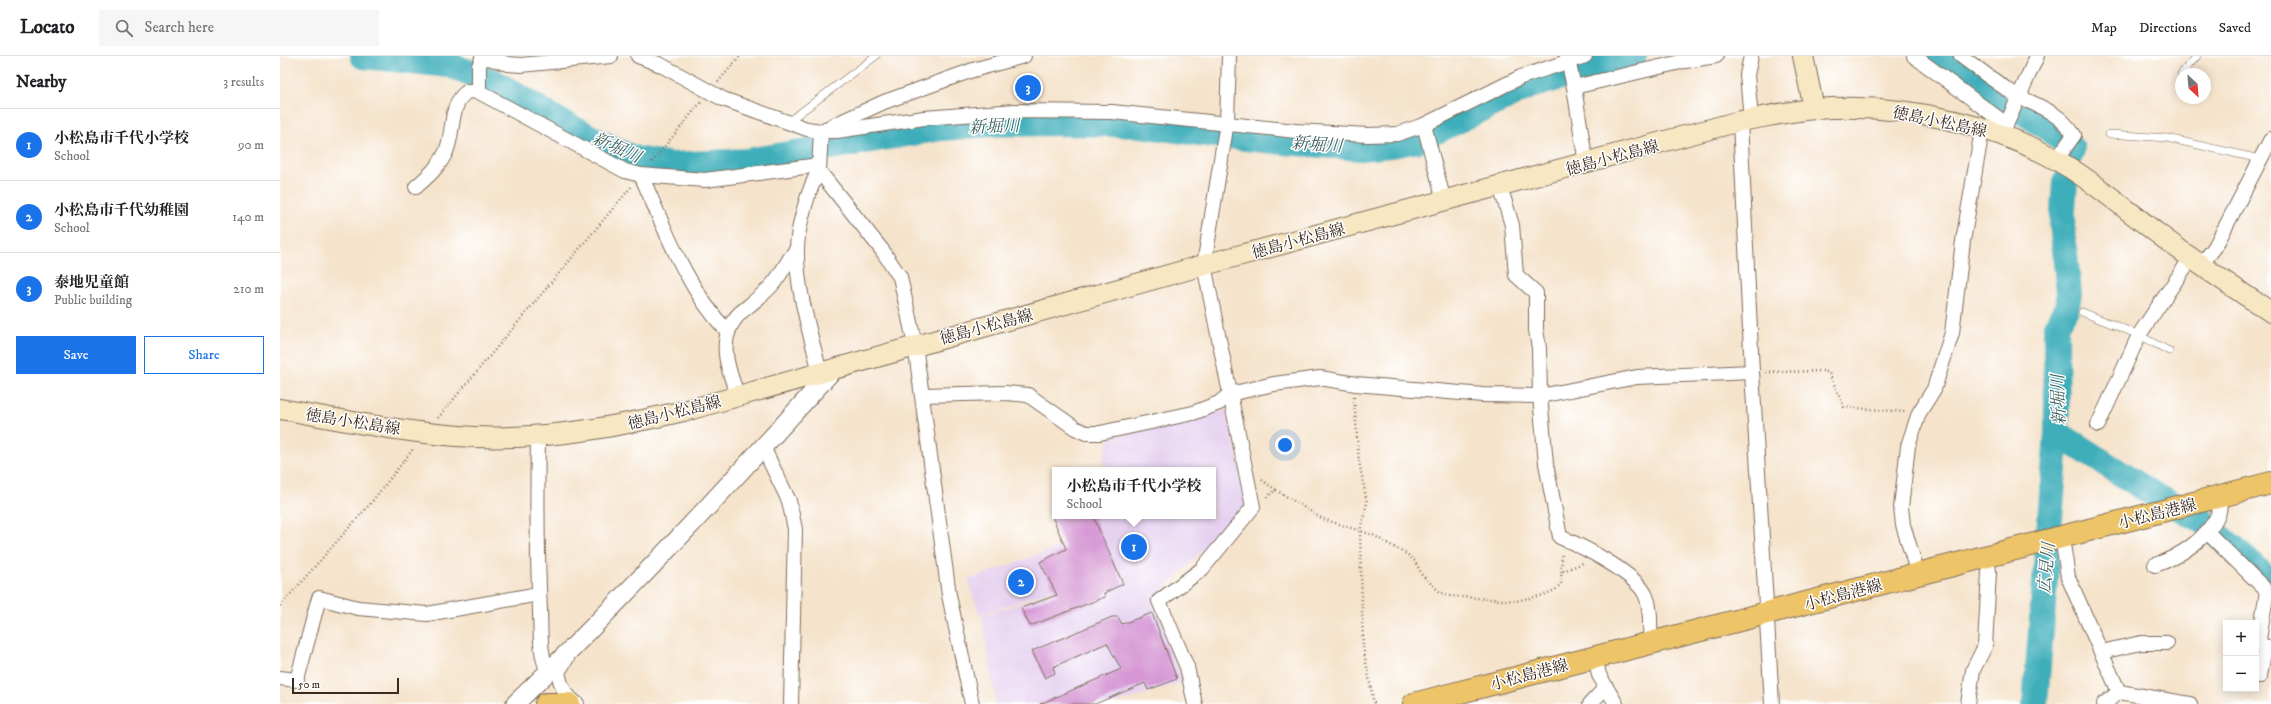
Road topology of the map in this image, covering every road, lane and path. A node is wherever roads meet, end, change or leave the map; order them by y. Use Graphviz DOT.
graph roads {
  1 [pos="610,56"];
  2 [pos="638,56"];
  3 [pos="740,56"];
  4 [pos="876,56"];
  5 [pos="1024,56"];
  6 [pos="1229,56"];
  7 [pos="1585,56"];
  8 [pos="1716,56"];
  9 [pos="1751,56"];
  10 [pos="1803,56"];
  11 [pos="1914,56"];
  12 [pos="1961,56"];
  13 [pos="2037,56"];
  14 [pos="2197,56"];
  15 [pos="1685,58"];
  16 [pos="482,59"];
  17 [pos="1568,61"];
  18 [pos="2186,68"];
  19 [pos="1574,84"];
  20 [pos="479,90"];
  21 [pos="710,92"];
  22 [pos="2017,98"];
  23 [pos="1814,109"];
  24 [pos="1746,120"];
  25 [pos="789,121"];
  26 [pos="1226,125"];
  27 [pos="2006,126"];
  28 [pos="1425,127"];
  29 [pos="1982,130"];
  30 [pos="820,134"];
  31 [pos="2108,134"];
  32 [pos="2271,139"];
  33 [pos="2064,150"];
  34 [pos="657,156"];
  35 [pos="2260,158"];
  36 [pos="1586,164"];
  37 [pos="819,165"];
  38 [pos="641,175"];
  39 [pos="1500,186"];
  40 [pos="416,187"];
  41 [pos="1444,201"];
  42 [pos="797,249"];
  43 [pos="2196,262"];
  44 [pos="1204,265"];
  45 [pos="2082,312"];
  46 [pos="2271,312"];
  47 [pos="727,330"];
  48 [pos="2139,336"];
  49 [pos="915,345"];
  50 [pos="2169,351"];
  51 [pos="826,371"];
  52 [pos="1752,372"];
  53 [pos="1356,384"];
  54 [pos="1230,394"];
  55 [pos="922,395"];
  56 [pos="738,396"];
  57 [pos="1540,396"];
  58 [pos="280,409"];
  59 [pos="1919,413"];
  60 [pos="437,420"];
  61 [pos="2098,425"];
  62 [pos="538,436"];
  63 [pos="414,447"];
  64 [pos="763,447"];
  65 [pos="2271,483"];
  66 [pos="1276,490"];
  67 [pos="2221,497"];
  68 [pos="1360,532"];
  69 [pos="2207,532"];
  70 [pos="1560,537"];
  71 [pos="2053,539"];
  72 [pos="1987,556"];
  73 [pos="1597,557"];
  74 [pos="2155,565"];
  75 [pos="1563,571"];
  76 [pos="1918,574"];
  77 [pos="539,594"];
  78 [pos="280,606"];
  79 [pos="1768,614"];
  80 [pos="2259,633"];
  81 [pos="1651,642"];
  82 [pos="2167,643"];
  83 [pos="2259,644"];
  84 [pos="572,650"];
  85 [pos="2101,652"];
  86 [pos="1595,657"];
  87 [pos="548,672"];
  88 [pos="2260,676"];
  89 [pos="280,678"];
  90 [pos="1606,687"];
  91 [pos="2119,692"];
  92 [pos="515,704"];
  93 [pos="546,704"];
  94 [pos="569,704"];
  95 [pos="577,704"];
  96 [pos="791,704"];
  97 [pos="972,704"];
  98 [pos="1195,704"];
  99 [pos="1374,704"];
  100 [pos="1414,704"];
  101 [pos="1590,704"];
  102 [pos="1616,704"];
  103 [pos="1772,704"];
  104 [pos="1968,704"];
  105 [pos="2104,704"];
  106 [pos="2190,704"];
  1 -- 16 [label="street"];
  2 -- 21 [label="street"];
  3 -- 21 [label="path"];
  4 -- 25 [label="lane"];
  5 -- 30 [label="street"];
  6 -- 26 [label="street"];
  7 -- 17 [label="street"];
  8 -- 15 [label="street"];
  9 -- 24 [label="street"];
  10 -- 23 [label="main road"];
  11 -- 27 [label="street"];
  12 -- 22 [label="street"];
  13 -- 22 [label="street"];
  14 -- 18 [label="lane"];
  15 -- 19 [label="street"];
  16 -- 20 [label="street"];
  17 -- 19 [label="street"];
  17 -- 28 [label="street"];
  19 -- 36 [label="street"];
  20 -- 38 [label="street"];
  20 -- 40 [label="street"];
  21 -- 25 [label="street"];
  21 -- 34 [label="path"];
  22 -- 27 [label="street"];
  22 -- 33 [label="street"];
  23 -- 24 [label="main road, 徳島小松島線"];
  23 -- 29 [label="main road, 徳島小松島線"];
  24 -- 36 [label="main road, 徳島小松島線"];
  24 -- 52 [label="street"];
  25 -- 30 [label="street"];
  26 -- 28 [label="street"];
  26 -- 30 [label="street"];
  26 -- 44 [label="street"];
  27 -- 29 [label="main road, 徳島小松島線"];
  27 -- 33 [label="main road, 徳島小松島線"];
  28 -- 41 [label="street"];
  29 -- 59 [label="street"];
  30 -- 37 [label="street"];
  31 -- 35 [label="lane"];
  32 -- 35 [label="street"];
  33 -- 43 [label="main road, 徳島小松島線"];
  35 -- 43 [label="street"];
  36 -- 39 [label="main road, 徳島小松島線"];
  37 -- 38 [label="street"];
  37 -- 42 [label="street"];
  37 -- 49 [label="street"];
  38 -- 47 [label="street"];
  38 -- 60 [label="path"];
  39 -- 41 [label="main road, 徳島小松島線"];
  39 -- 57 [label="street"];
  41 -- 44 [label="main road, 徳島小松島線"];
  42 -- 47 [label="street"];
  42 -- 51 [label="street"];
  43 -- 46 [label="main road, 徳島小松島線"];
  43 -- 48 [label="street"];
  44 -- 49 [label="main road, 徳島小松島線"];
  44 -- 54 [label="street"];
  45 -- 48 [label="lane"];
  47 -- 56 [label="street"];
  48 -- 50 [label="lane"];
  48 -- 61 [label="street"];
  49 -- 51 [label="main road, 徳島小松島線"];
  49 -- 55 [label="street"];
  51 -- 56 [label="main road, 徳島小松島線"];
  51 -- 64 [label="street"];
  52 -- 57 [label="street"];
  52 -- 59 [label="path"];
  52 -- 79 [label="street"];
  53 -- 54 [label="street"];
  53 -- 57 [label="street"];
  53 -- 68 [label="path"];
  54 -- 55 [label="street"];
  54 -- 98 [label="street"];
  55 -- 97 [label="street"];
  56 -- 62 [label="main road, 徳島小松島線"];
  57 -- 70 [label="street"];
  58 -- 62 [label="main road, 徳島小松島線"];
  59 -- 76 [label="street"];
  62 -- 77 [label="street"];
  63 -- 78 [label="path"];
  64 -- 84 [label="street"];
  64 -- 96 [label="street"];
  65 -- 67 [label="main road, 小松島港線"];
  66 -- 68 [label="path"];
  67 -- 69 [label="street"];
  67 -- 71 [label="main road, 小松島港線"];
  68 -- 75 [label="path"];
  68 -- 99 [label="path"];
  69 -- 74 [label="street"];
  69 -- 80 [label="street"];
  70 -- 73 [label="street"];
  70 -- 75 [label="path"];
  71 -- 72 [label="main road, 小松島港線"];
  71 -- 85 [label="street"];
  72 -- 76 [label="main road, 小松島港線"];
  72 -- 104 [label="street"];
  73 -- 75 [label="path"];
  73 -- 81 [label="street"];
  76 -- 79 [label="main road, 小松島港線"];
  77 -- 87 [label="street"];
  77 -- 89 [label="street"];
  79 -- 81 [label="main road, 小松島港線"];
  79 -- 103 [label="street"];
  81 -- 86 [label="main road, 小松島港線"];
  82 -- 85 [label="street"];
  83 -- 88 [label="street"];
  84 -- 87 [label="street"];
  84 -- 95 [label="street"];
  85 -- 91 [label="street"];
  86 -- 90 [label="street"];
  86 -- 100 [label="main road, 小松島港線"];
  87 -- 92 [label="street"];
  90 -- 101 [label="street"];
  90 -- 102 [label="street"];
  91 -- 105 [label="street"];
  91 -- 106 [label="street"];
  93 -- 94 [label="main road"];
}
